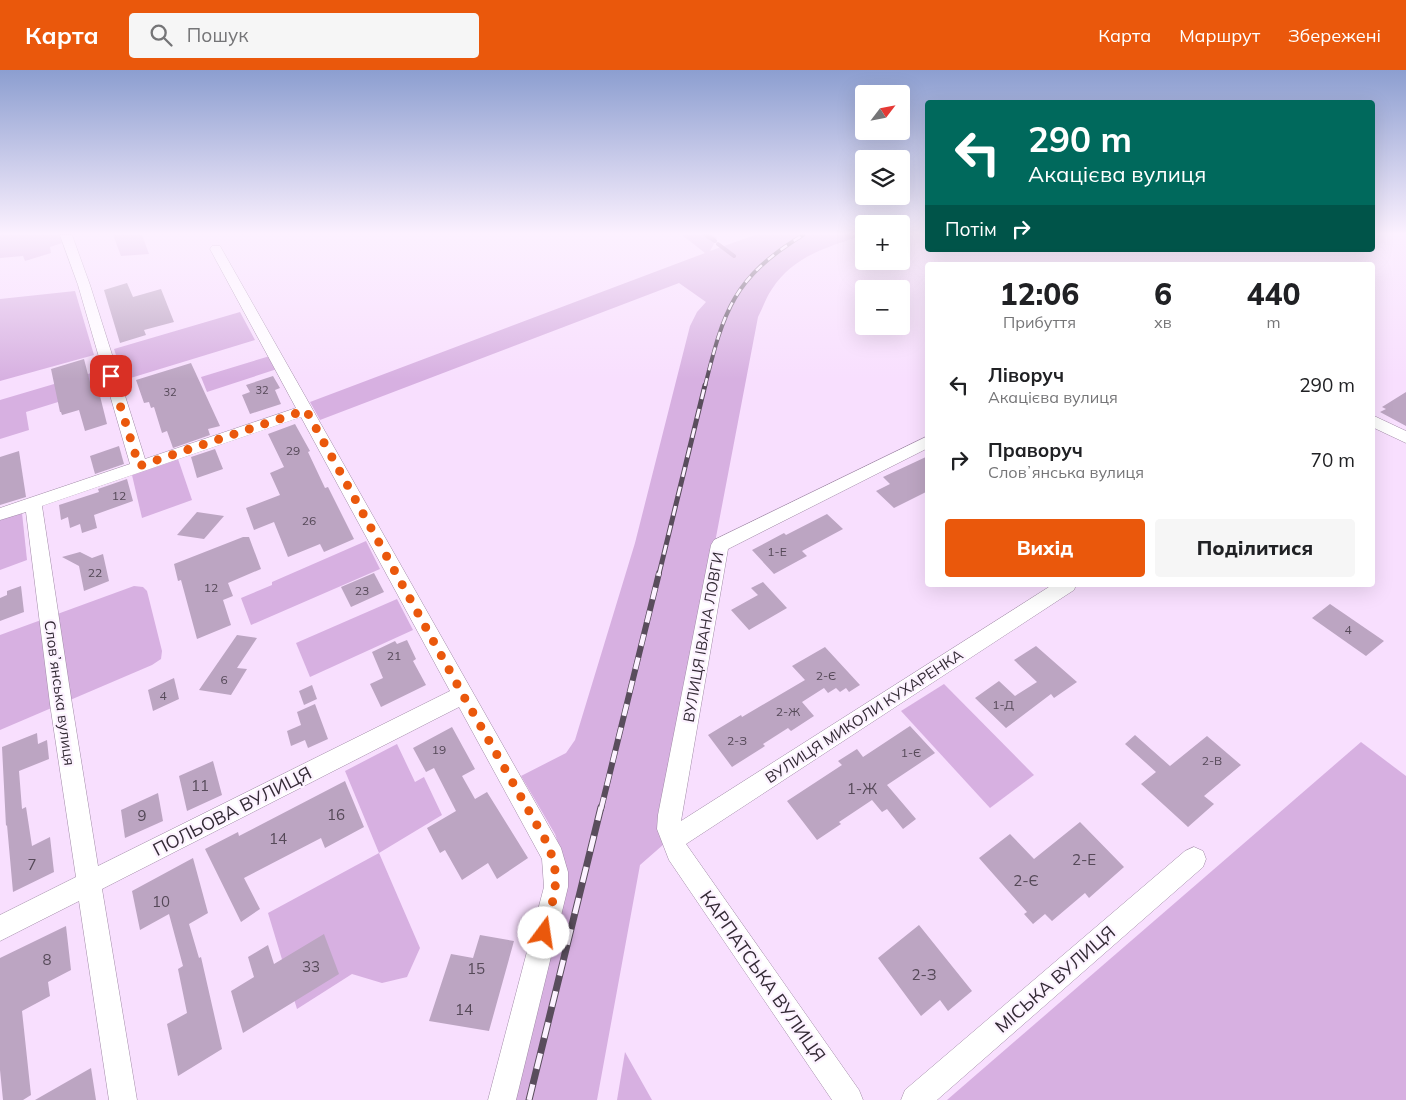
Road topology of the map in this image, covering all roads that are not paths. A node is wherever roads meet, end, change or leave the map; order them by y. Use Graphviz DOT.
graph roads {
  1 [pos="83,283"];
  2 [pos="235,283"];
  3 [pos="306,410"];
  4 [pos="1375,422"];
  5 [pos="1406,438"];
  6 [pos="925,442"];
  7 [pos="139,466"];
  8 [pos="33,503"];
  9 [pos="0,514"];
  10 [pos="1064,587"];
  11 [pos="463,695"];
  12 [pos="675,846"];
  13 [pos="1194,859"];
  14 [pos="88,883"];
  15 [pos="0,928"];
  16 [pos="123,1100"];
  17 [pos="502,1100"];
  18 [pos="849,1100"];
  19 [pos="915,1100"];
  1 -- 7 [label="street"];
  2 -- 3 [label="street"];
  3 -- 7 [label="street"];
  3 -- 11 [label="street"];
  4 -- 5 [label="street"];
  6 -- 12 [label="street, ВУЛИЦЯ ІВАНА ЛОВГИ"];
  7 -- 8 [label="street"];
  8 -- 9 [label="street"];
  8 -- 14 [label="street, Словʼянська вулиця"];
  10 -- 12 [label="street, ВУЛИЦЯ МИКОЛИ КУХАРЕНКА"];
  11 -- 14 [label="street, ПОЛЬОВА ВУЛИЦЯ"];
  11 -- 17 [label="street"];
  12 -- 18 [label="street, КАРПАТСЬКА ВУЛИЦЯ"];
  13 -- 19 [label="street, МІСЬКА ВУЛИЦЯ"];
  14 -- 15 [label="street, ПОЛЬОВА ВУЛИЦЯ"];
  14 -- 16 [label="street"];
}
